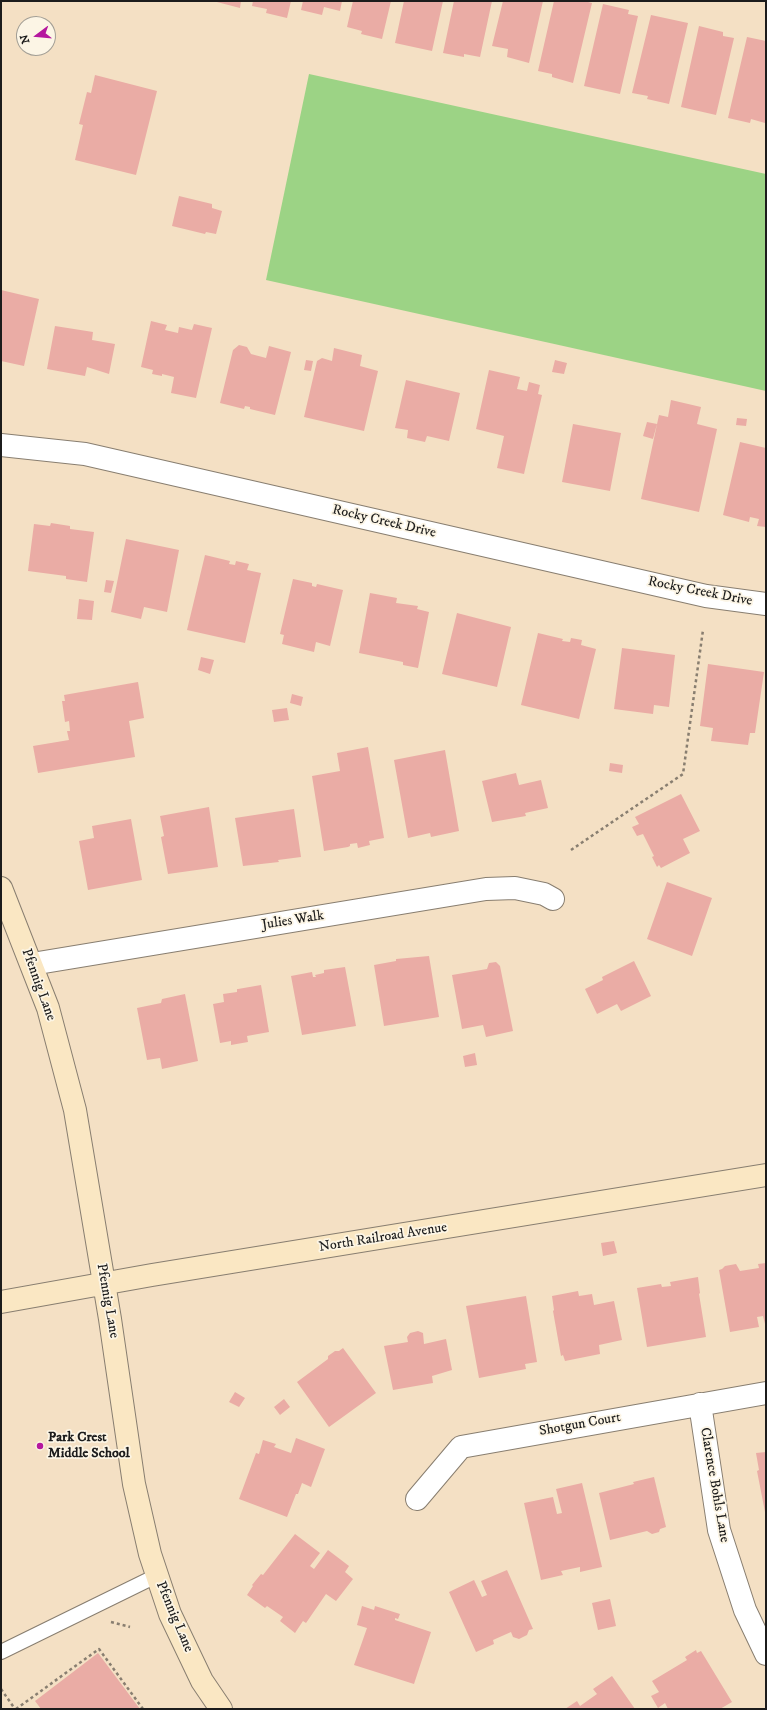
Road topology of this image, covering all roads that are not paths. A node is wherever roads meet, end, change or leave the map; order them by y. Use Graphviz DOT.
graph roads {
  1 [pos="1,445"];
  2 [pos="766,604"];
  3 [pos="1,888"];
  4 [pos="553,899"];
  5 [pos="32,964"];
  6 [pos="766,1175"];
  7 [pos="104,1284"];
  8 [pos="1,1302"];
  9 [pos="766,1393"];
  10 [pos="700,1404"];
  11 [pos="417,1498"];
  12 [pos="156,1576"];
  13 [pos="1,1652"];
  14 [pos="766,1654"];
  15 [pos="221,1709"];
  1 -- 2 [label="street, Rocky Creek Drive"];
  3 -- 5 [label="street, Pfennig Lane"];
  4 -- 5 [label="street, Julies Walk"];
  5 -- 7 [label="street, Pfennig Lane"];
  6 -- 7 [label="street, North Railroad Avenue"];
  7 -- 8 [label="street, North Railroad Avenue"];
  7 -- 12 [label="street, Pfennig Lane"];
  9 -- 10 [label="street, Shotgun Court"];
  10 -- 11 [label="street, Shotgun Court"];
  10 -- 14 [label="street, Clarence Bohls Lane"];
  12 -- 13 [label="lane"];
  12 -- 15 [label="street, Pfennig Lane"];
}
